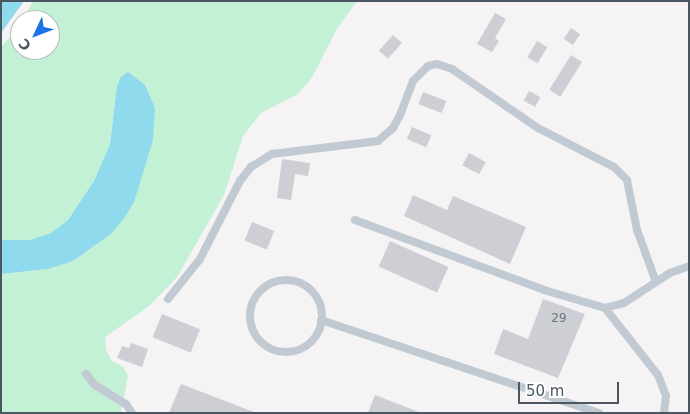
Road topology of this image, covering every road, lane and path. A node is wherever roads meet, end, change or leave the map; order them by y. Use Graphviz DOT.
graph roads {
  1 [pos="355,220"];
  2 [pos="689,266"];
  3 [pos="656,282"];
  4 [pos="168,299"];
  5 [pos="604,308"];
  6 [pos="321,320"];
  7 [pos="86,374"];
  8 [pos="132,413"];
  9 [pos="599,413"];
  10 [pos="664,413"];
  1 -- 5 [label="lane"];
  2 -- 3 [label="lane"];
  3 -- 4 [label="lane"];
  3 -- 5 [label="lane"];
  5 -- 10 [label="lane"];
  6 -- 6 [label="lane"];
  6 -- 9 [label="lane"];
  7 -- 8 [label="lane"];
}
